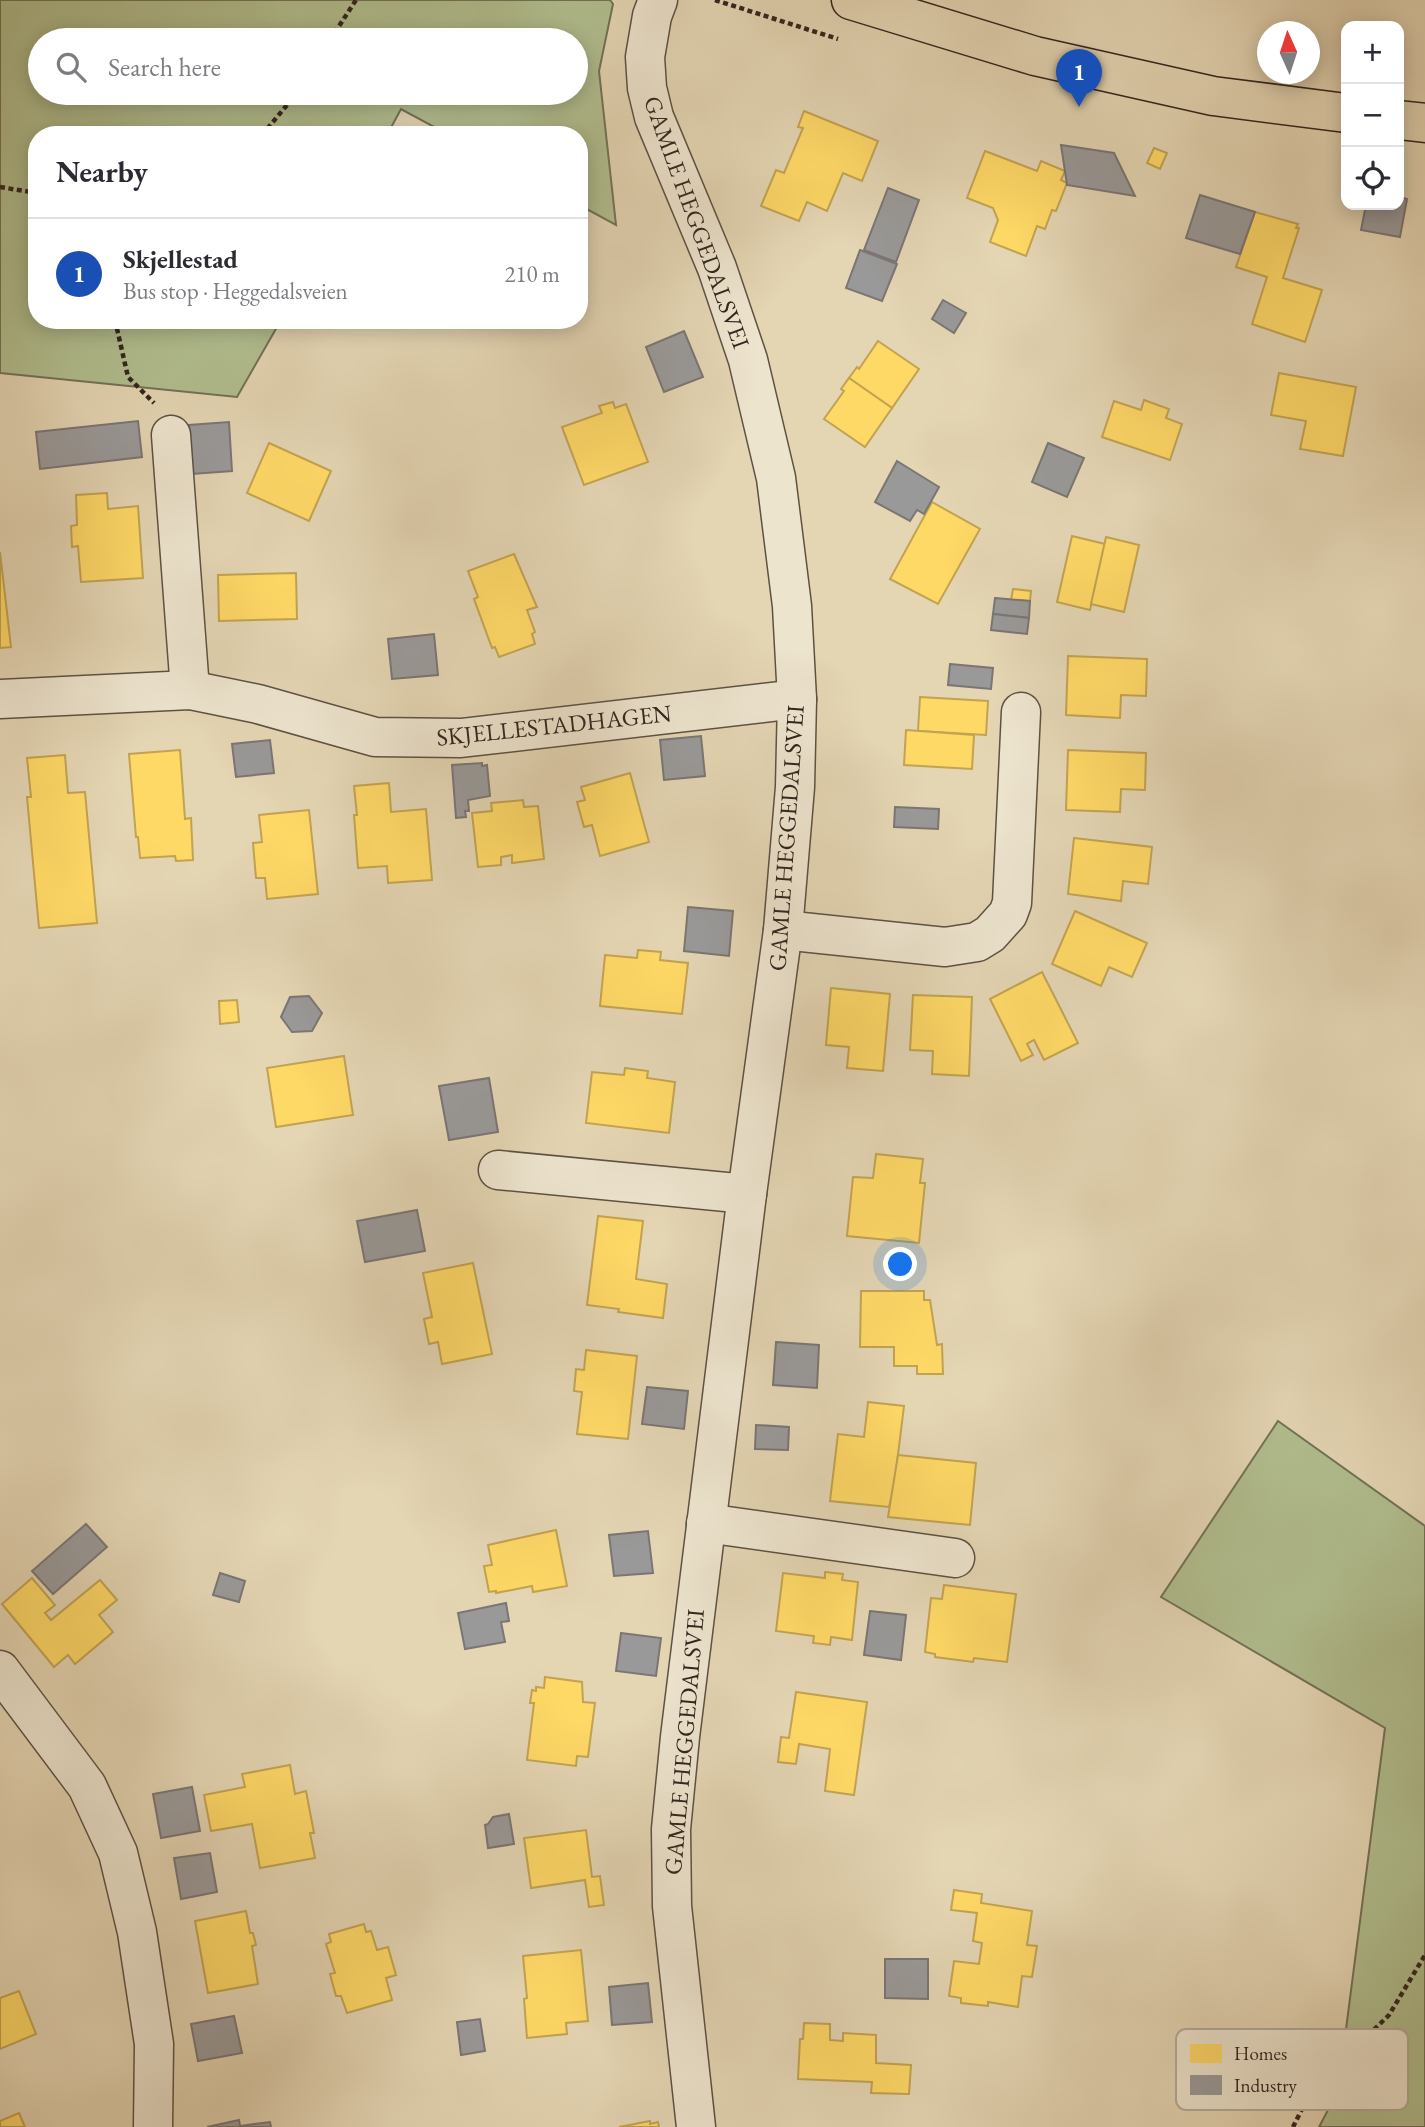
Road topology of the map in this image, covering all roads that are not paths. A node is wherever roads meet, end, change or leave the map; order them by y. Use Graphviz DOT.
graph roads {
  1 [pos="658,0"];
  2 [pos="851,0"];
  3 [pos="1341,112"];
  4 [pos="1404,121"];
  5 [pos="1425,123"];
  6 [pos="171,435"];
  7 [pos="190,690"];
  8 [pos="0,699"];
  9 [pos="797,699"];
  10 [pos="1020,712"];
  11 [pos="783,930"];
  12 [pos="498,1170"];
  13 [pos="747,1194"];
  14 [pos="706,1523"];
  15 [pos="955,1558"];
  16 [pos="0,1670"];
  17 [pos="153,2127"];
  18 [pos="696,2127"];
  1 -- 9 [label="street, GAMLE HEGGEDALSVEI"];
  2 -- 3 [label="main road"];
  4 -- 5 [label="main road"];
  6 -- 7 [label="street"];
  7 -- 8 [label="street, SKJELLESTADHAGEN"];
  7 -- 9 [label="street, SKJELLESTADHAGEN"];
  9 -- 11 [label="street, GAMLE HEGGEDALSVEI"];
  10 -- 11 [label="street"];
  11 -- 13 [label="street, GAMLE HEGGEDALSVEI"];
  12 -- 13 [label="street"];
  13 -- 14 [label="street, GAMLE HEGGEDALSVEI"];
  14 -- 15 [label="street"];
  14 -- 18 [label="street, GAMLE HEGGEDALSVEI"];
  16 -- 17 [label="street"];
}
